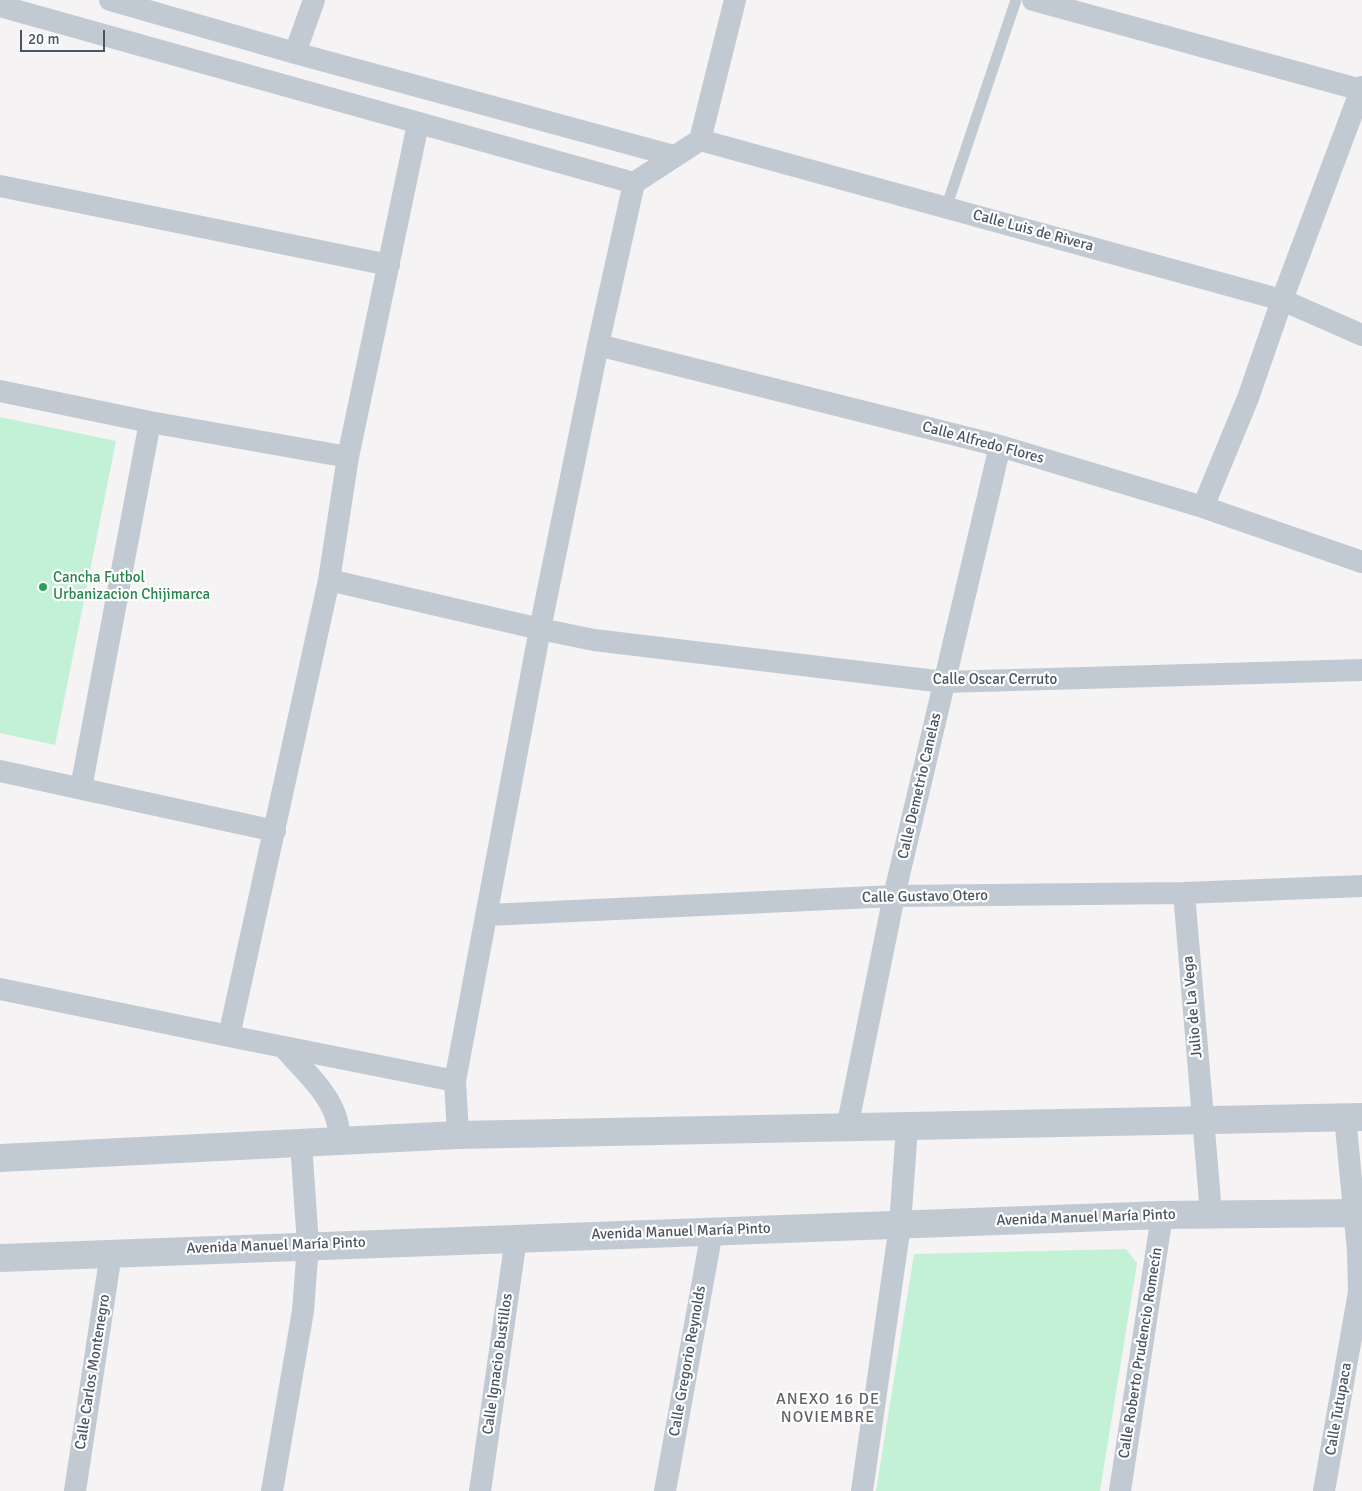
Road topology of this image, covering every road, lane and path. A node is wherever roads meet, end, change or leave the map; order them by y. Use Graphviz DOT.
graph roads {
  1 [pos="110,0"];
  2 [pos="314,0"];
  3 [pos="735,0"];
  4 [pos="1016,0"];
  5 [pos="1033,0"];
  6 [pos="0,6"];
  7 [pos="296,53"];
  8 [pos="1361,88"];
  9 [pos="1357,117"];
  10 [pos="418,124"];
  11 [pos="700,140"];
  12 [pos="674,156"];
  13 [pos="634,183"];
  14 [pos="0,186"];
  15 [pos="946,208"];
  16 [pos="389,265"];
  17 [pos="1282,300"];
  18 [pos="1362,335"];
  19 [pos="598,345"];
  20 [pos="0,391"];
  21 [pos="150,422"];
  22 [pos="1000,446"];
  23 [pos="348,457"];
  24 [pos="1203,507"];
  25 [pos="1362,562"];
  26 [pos="330,580"];
  27 [pos="540,630"];
  28 [pos="1362,670"];
  29 [pos="944,682"];
  30 [pos="0,771"];
  31 [pos="81,788"];
  32 [pos="275,830"];
  33 [pos="1362,886"];
  34 [pos="1184,893"];
  35 [pos="894,896"];
  36 [pos="488,915"];
  37 [pos="0,989"];
  38 [pos="229,1036"];
  39 [pos="283,1047"];
  40 [pos="456,1081"];
  41 [pos="1353,1117"];
  42 [pos="1202,1121"];
  43 [pos="907,1127"];
  44 [pos="847,1128"];
  45 [pos="458,1135"];
  46 [pos="340,1141"];
  47 [pos="301,1143"];
  48 [pos="0,1158"];
  49 [pos="1211,1213"];
  50 [pos="1358,1213"];
  51 [pos="1162,1215"];
  52 [pos="900,1225"];
  53 [pos="712,1231"];
  54 [pos="516,1238"];
  55 [pos="308,1245"];
  56 [pos="111,1252"];
  57 [pos="1360,1252"];
  58 [pos="0,1258"];
  59 [pos="75,1491"];
  60 [pos="272,1491"];
  61 [pos="480,1491"];
  62 [pos="665,1491"];
  63 [pos="862,1491"];
  64 [pos="1120,1491"];
  65 [pos="1324,1491"];
  1 -- 7 [label="street"];
  2 -- 7 [label="street"];
  3 -- 11 [label="street"];
  4 -- 15 [label="lane"];
  5 -- 8 [label="street"];
  6 -- 10 [label="street"];
  7 -- 12 [label="street"];
  8 -- 9 [label="street"];
  9 -- 17 [label="street"];
  10 -- 13 [label="street"];
  10 -- 16 [label="street"];
  11 -- 12 [label="street"];
  11 -- 15 [label="street, Calle Luis de Rivera"];
  12 -- 13 [label="street"];
  13 -- 19 [label="street"];
  14 -- 16 [label="street"];
  15 -- 17 [label="street, Calle Luis de Rivera"];
  16 -- 23 [label="street"];
  17 -- 18 [label="street, Calle Luis de Rivera"];
  17 -- 24 [label="street"];
  19 -- 22 [label="street, Calle Alfredo Flores"];
  19 -- 27 [label="street"];
  20 -- 21 [label="street"];
  21 -- 23 [label="street"];
  21 -- 31 [label="street"];
  22 -- 24 [label="street, Calle Alfredo Flores"];
  22 -- 29 [label="street, Calle Demetrio Canelas"];
  23 -- 26 [label="street"];
  24 -- 25 [label="street, Calle Alfredo Flores"];
  26 -- 27 [label="street, Calle Oscar Cerruto"];
  26 -- 32 [label="street"];
  27 -- 29 [label="street, Calle Oscar Cerruto"];
  27 -- 36 [label="street"];
  28 -- 29 [label="street, Calle Oscar Cerruto"];
  29 -- 35 [label="street, Calle Demetrio Canelas"];
  30 -- 31 [label="street"];
  31 -- 32 [label="street"];
  32 -- 38 [label="street"];
  33 -- 34 [label="street, Calle Gustavo Otero"];
  34 -- 35 [label="street, Calle Gustavo Otero"];
  34 -- 42 [label="street, Julio de La Vega"];
  35 -- 36 [label="street, Calle Gustavo Otero"];
  35 -- 44 [label="street, Calle Demetrio Canelas"];
  36 -- 40 [label="street"];
  37 -- 38 [label="street"];
  38 -- 39 [label="street"];
  39 -- 40 [label="street"];
  39 -- 46 [label="street"];
  40 -- 45 [label="street"];
  41 -- 42 [label="street"];
  41 -- 50 [label="street, Calle Tutupaca"];
  42 -- 43 [label="street"];
  42 -- 49 [label="street, Julio de La Vega"];
  43 -- 44 [label="street"];
  43 -- 52 [label="street"];
  44 -- 45 [label="street"];
  45 -- 46 [label="street"];
  46 -- 47 [label="street"];
  47 -- 48 [label="street"];
  47 -- 55 [label="street"];
  49 -- 50 [label="street, Avenida Manuel María Pinto"];
  49 -- 51 [label="street, Avenida Manuel María Pinto"];
  50 -- 57 [label="street, Calle Tutupaca"];
  51 -- 52 [label="street, Avenida Manuel María Pinto"];
  51 -- 64 [label="street, Calle Roberto Prudencio Romecín"];
  52 -- 53 [label="street, Avenida Manuel María Pinto"];
  52 -- 63 [label="street"];
  53 -- 54 [label="street, Avenida Manuel María Pinto"];
  53 -- 62 [label="street, Calle Gregorio Reynolds"];
  54 -- 55 [label="street, Avenida Manuel María Pinto"];
  54 -- 61 [label="street, Calle Ignacio Bustillos"];
  55 -- 56 [label="street, Avenida Manuel María Pinto"];
  55 -- 60 [label="street"];
  56 -- 58 [label="street, Avenida Manuel María Pinto"];
  56 -- 59 [label="street, Calle Carlos Montenegro"];
  57 -- 65 [label="street, Calle Tutupaca"];
}
